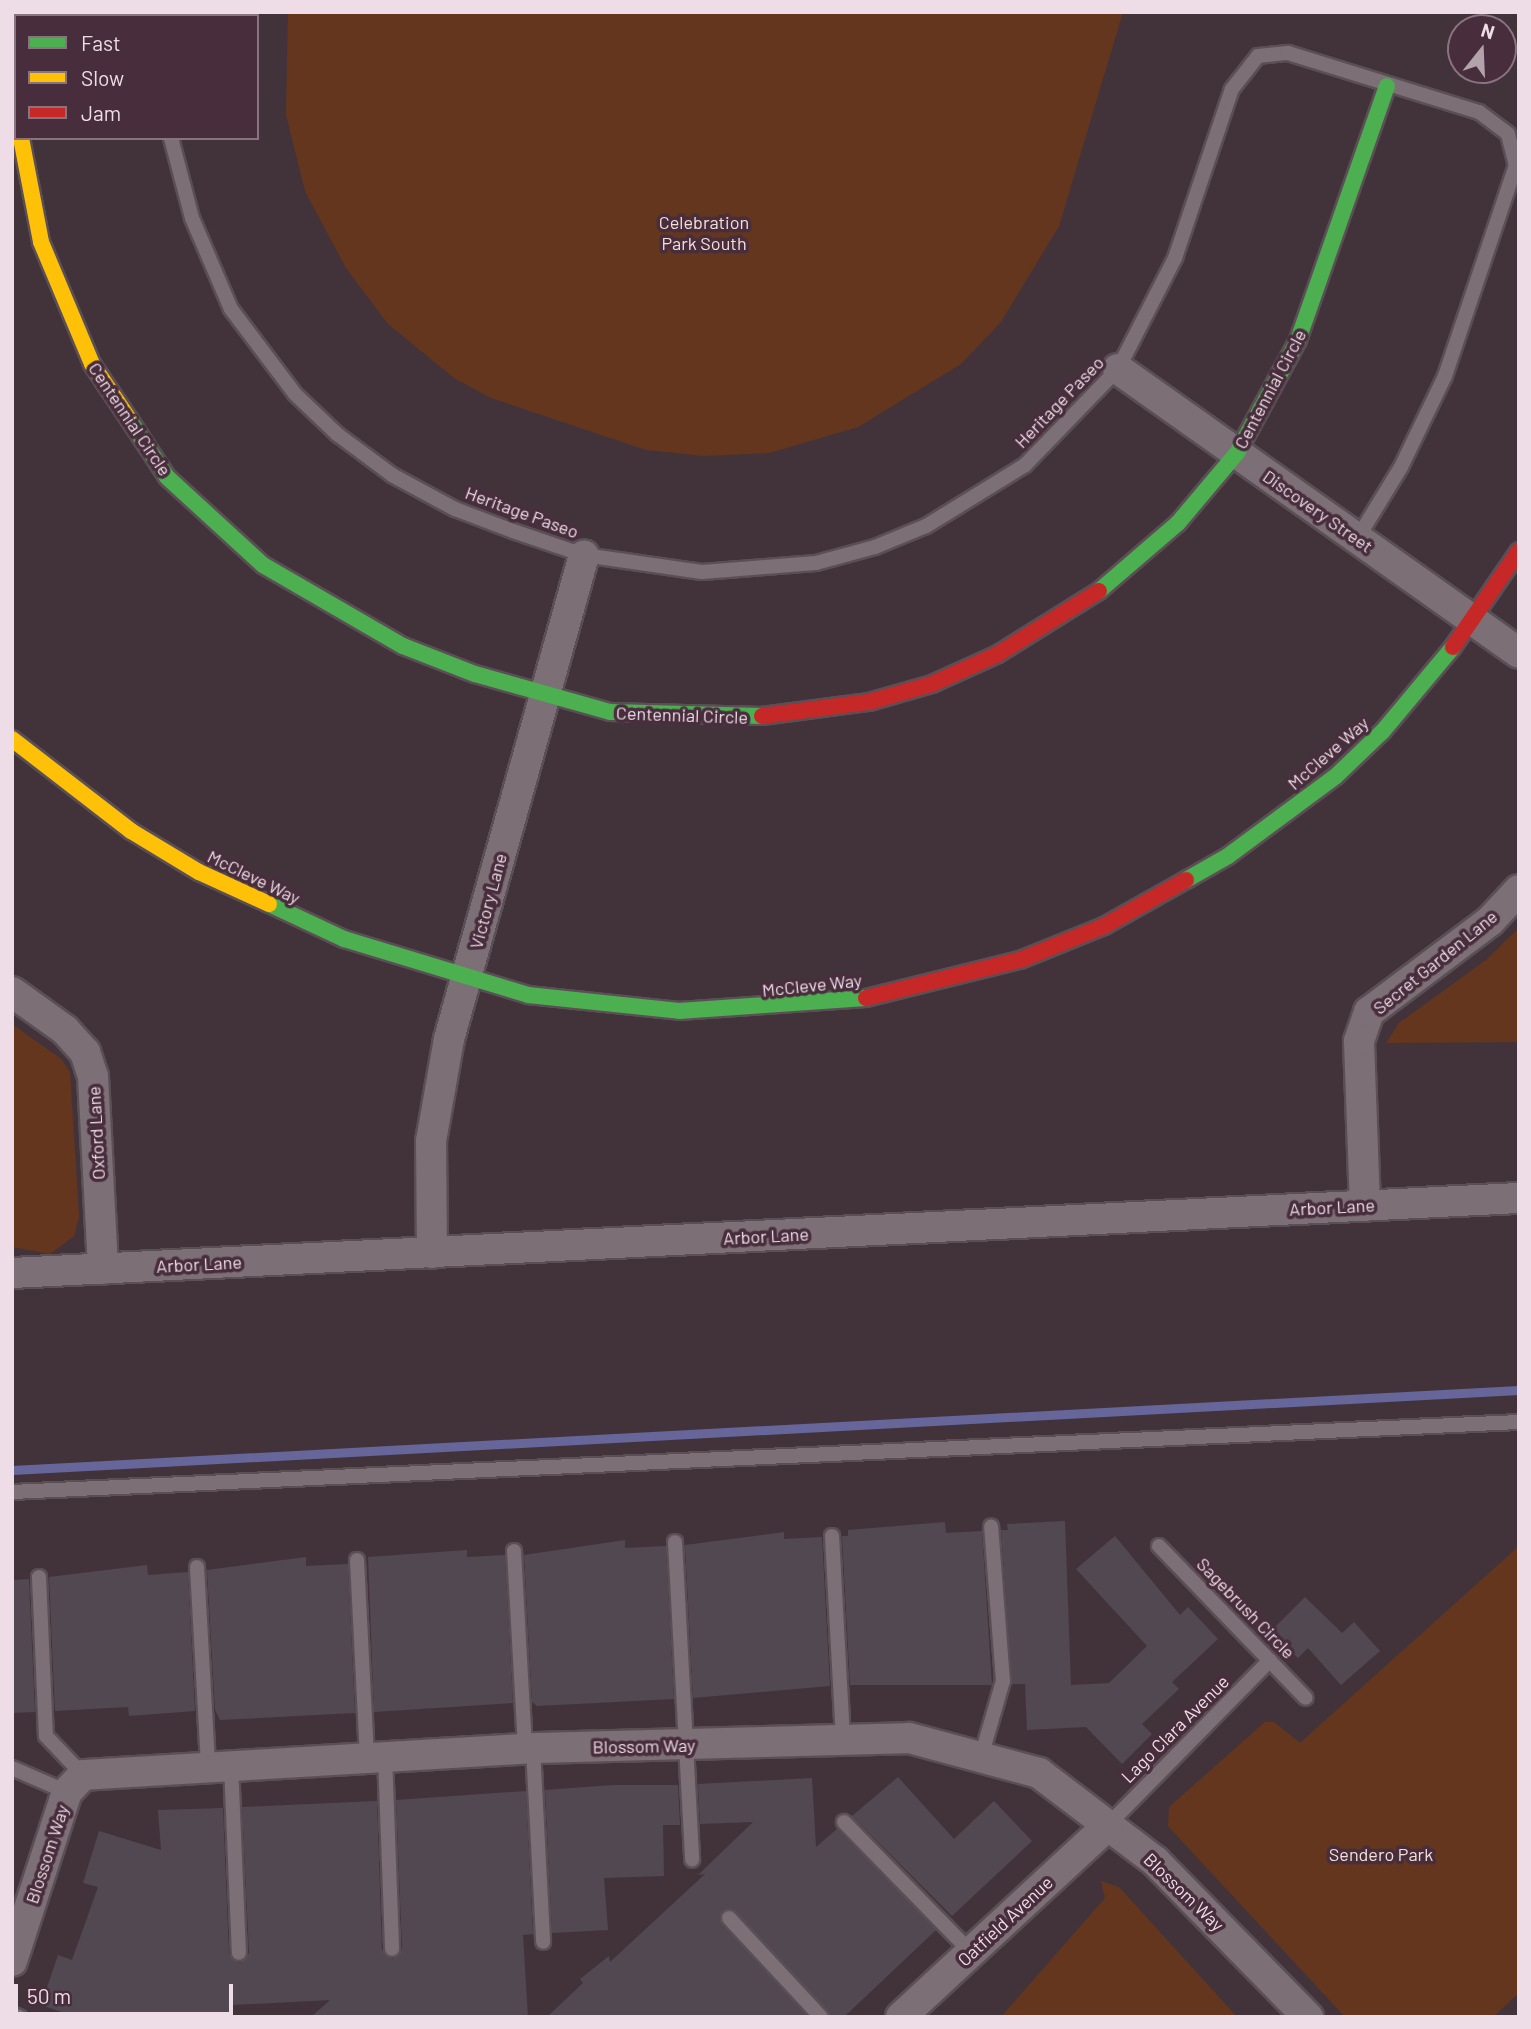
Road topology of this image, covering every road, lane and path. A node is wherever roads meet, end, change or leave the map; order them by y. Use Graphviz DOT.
graph roads {
  1 [pos="1387,86"];
  2 [pos="21,140"];
  3 [pos="172,140"];
  4 [pos="1118,369"];
  5 [pos="1237,453"];
  6 [pos="1357,539"];
  7 [pos="1519,551"];
  8 [pos="584,555"];
  9 [pos="1474,621"];
  10 [pos="1519,653"];
  11 [pos="544,696"];
  12 [pos="12,739"];
  13 [pos="1519,890"];
  14 [pos="466,979"];
  15 [pos="12,992"];
  16 [pos="1519,1198"];
  17 [pos="1365,1206"];
  18 [pos="432,1253"];
  19 [pos="103,1269"];
  20 [pos="12,1273"];
  21 [pos="1519,1422"];
  22 [pos="12,1492"];
  23 [pos="991,1526"];
  24 [pos="832,1536"];
  25 [pos="674,1542"];
  26 [pos="1159,1546"];
  27 [pos="514,1551"];
  28 [pos="356,1560"];
  29 [pos="197,1567"];
  30 [pos="39,1577"];
  31 [pos="1270,1660"];
  32 [pos="1306,1698"];
  33 [pos="843,1741"];
  34 [pos="686,1745"];
  35 [pos="529,1748"];
  36 [pos="376,1756"];
  37 [pos="981,1757"];
  38 [pos="219,1764"];
  39 [pos="12,1768"];
  40 [pos="75,1783"];
  41 [pos="845,1822"];
  42 [pos="1108,1825"];
  43 [pos="692,1860"];
  44 [pos="729,1917"];
  45 [pos="543,1942"];
  46 [pos="15,1943"];
  47 [pos="392,1948"];
  48 [pos="971,1952"];
  49 [pos="240,1953"];
  50 [pos="12,2014"];
  51 [pos="19,2017"];
  52 [pos="821,2017"];
  53 [pos="901,2017"];
  54 [pos="1308,2017"];
  1 -- 4 [label="lane, Heritage Paseo"];
  1 -- 5 [label="street, Centennial Circle"];
  1 -- 6 [label="lane, Heritage Paseo"];
  2 -- 11 [label="street, Centennial Circle"];
  3 -- 8 [label="lane, Heritage Paseo"];
  4 -- 5 [label="street, Discovery Street"];
  4 -- 8 [label="lane, Heritage Paseo"];
  5 -- 6 [label="street, Discovery Street"];
  5 -- 11 [label="street, Centennial Circle"];
  6 -- 9 [label="street, Discovery Street"];
  7 -- 9 [label="street, McCleve Way"];
  8 -- 11 [label="street, Victory Lane"];
  9 -- 10 [label="street, Discovery Street"];
  9 -- 14 [label="street, McCleve Way"];
  11 -- 14 [label="street, Victory Lane"];
  12 -- 14 [label="street, McCleve Way"];
  13 -- 17 [label="street, Secret Garden Lane"];
  14 -- 18 [label="street, Victory Lane"];
  15 -- 19 [label="street, Oxford Lane"];
  16 -- 17 [label="street, Arbor Lane"];
  17 -- 18 [label="street, Arbor Lane"];
  18 -- 19 [label="street, Arbor Lane"];
  19 -- 20 [label="street, Arbor Lane"];
  21 -- 22 [label="lane"];
  23 -- 37 [label="lane"];
  24 -- 33 [label="lane"];
  25 -- 34 [label="lane"];
  26 -- 31 [label="lane, Sagebrush Circle"];
  27 -- 35 [label="lane"];
  28 -- 36 [label="lane"];
  29 -- 38 [label="lane"];
  30 -- 40 [label="lane"];
  31 -- 32 [label="lane, Sagebrush Circle"];
  31 -- 42 [label="lane, Lago Clara Avenue"];
  33 -- 34 [label="street, Blossom Way"];
  33 -- 37 [label="street, Blossom Way"];
  34 -- 35 [label="street, Blossom Way"];
  34 -- 43 [label="lane"];
  35 -- 36 [label="street, Blossom Way"];
  35 -- 45 [label="lane"];
  36 -- 38 [label="street, Blossom Way"];
  36 -- 47 [label="lane"];
  37 -- 42 [label="street, Blossom Way"];
  38 -- 40 [label="street, Blossom Way"];
  38 -- 49 [label="lane"];
  39 -- 40 [label="lane"];
  40 -- 46 [label="street, Blossom Way"];
  41 -- 48 [label="lane"];
  42 -- 48 [label="street, Oatfield Avenue"];
  42 -- 54 [label="street, Blossom Way"];
  44 -- 52 [label="lane"];
  48 -- 53 [label="street, Oatfield Avenue"];
  50 -- 51 [label="lane"];
}
